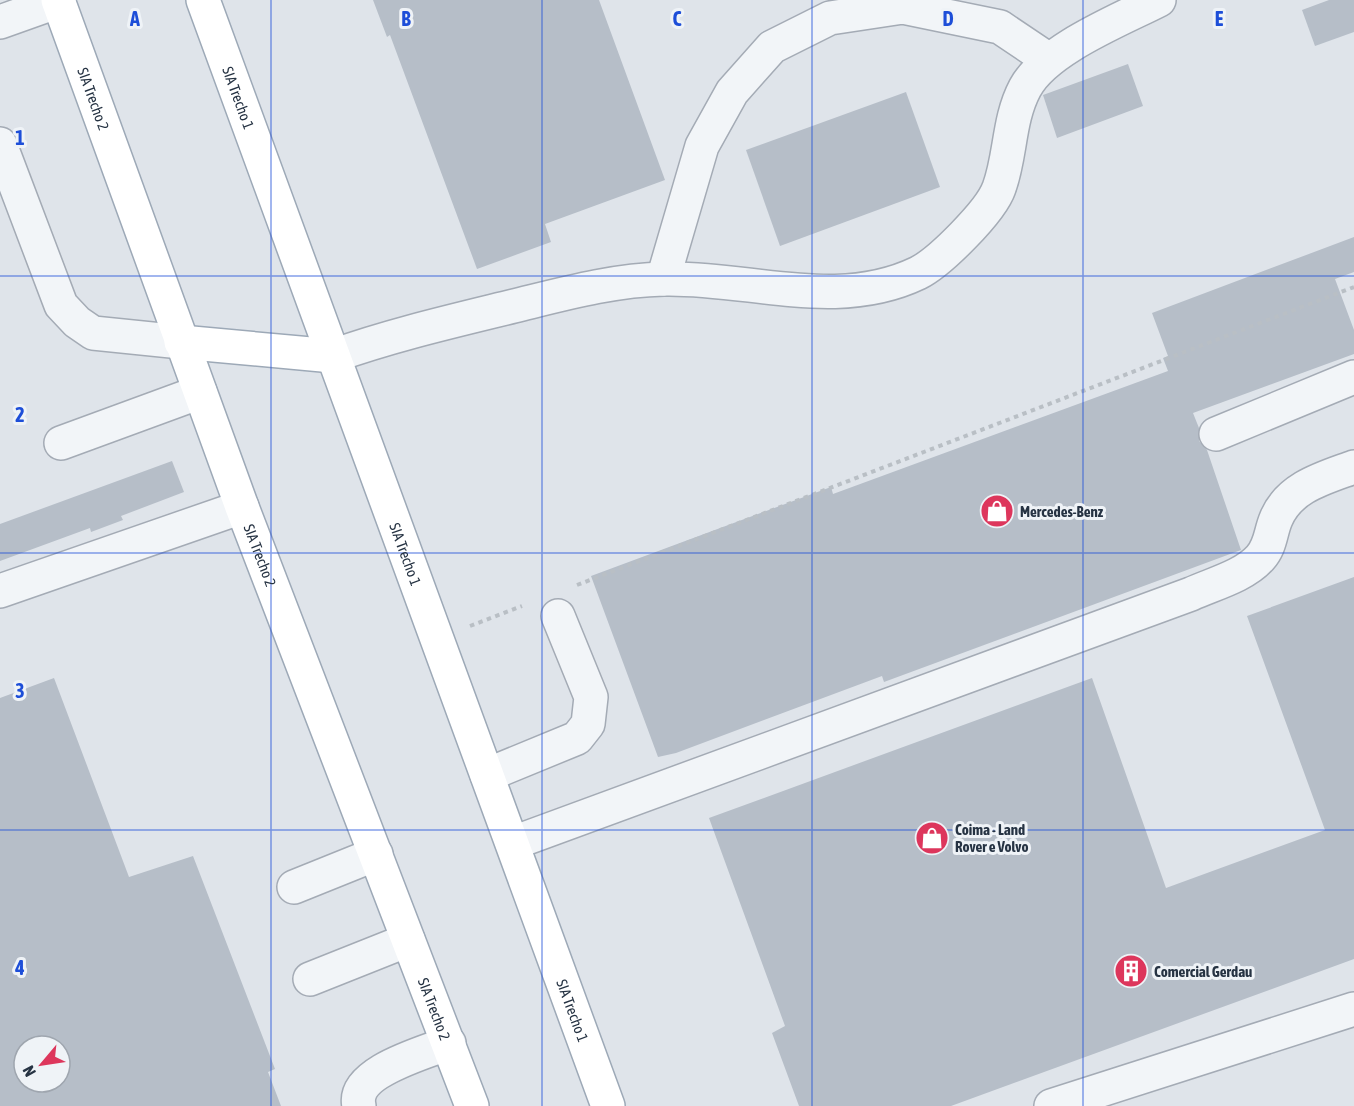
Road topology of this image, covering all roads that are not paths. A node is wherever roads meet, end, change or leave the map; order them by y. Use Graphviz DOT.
graph roads {
  1 [pos="59,0"];
  2 [pos="203,0"];
  3 [pos="1160,0"];
  4 [pos="0,22"];
  5 [pos="1049,60"];
  6 [pos="0,144"];
  7 [pos="663,279"];
  8 [pos="181,342"];
  9 [pos="333,356"];
  10 [pos="1354,377"];
  11 [pos="200,392"];
  12 [pos="1216,434"];
  13 [pos="61,443"];
  14 [pos="1354,467"];
  15 [pos="242,507"];
  16 [pos="0,591"];
  17 [pos="564,602"];
  18 [pos="487,775"];
  19 [pos="513,843"];
  20 [pos="376,854"];
  21 [pos="294,887"];
  22 [pos="408,940"];
  23 [pos="310,979"];
  24 [pos="1354,1009"];
  25 [pos="449,1043"];
  26 [pos="359,1106"];
  27 [pos="472,1106"];
  28 [pos="608,1106"];
  29 [pos="1051,1106"];
  1 -- 4 [label="street"];
  1 -- 8 [label="main road, SIA Trecho 2"];
  2 -- 9 [label="main road, SIA Trecho 1"];
  3 -- 5 [label="street"];
  5 -- 7 [label="street"];
  5 -- 7 [label="street"];
  6 -- 8 [label="street"];
  7 -- 9 [label="street"];
  8 -- 9 [label="main road"];
  8 -- 11 [label="main road, SIA Trecho 2"];
  9 -- 18 [label="main road, SIA Trecho 1"];
  10 -- 12 [label="street"];
  11 -- 13 [label="street"];
  11 -- 15 [label="main road, SIA Trecho 2"];
  14 -- 19 [label="street"];
  15 -- 16 [label="street"];
  15 -- 20 [label="main road, SIA Trecho 2"];
  17 -- 18 [label="street"];
  18 -- 19 [label="main road, SIA Trecho 1"];
  19 -- 28 [label="main road, SIA Trecho 1"];
  20 -- 21 [label="street"];
  20 -- 22 [label="main road, SIA Trecho 2"];
  22 -- 23 [label="street"];
  22 -- 25 [label="main road, SIA Trecho 2"];
  24 -- 29 [label="street"];
  25 -- 26 [label="street"];
  25 -- 27 [label="main road, SIA Trecho 2"];
}
